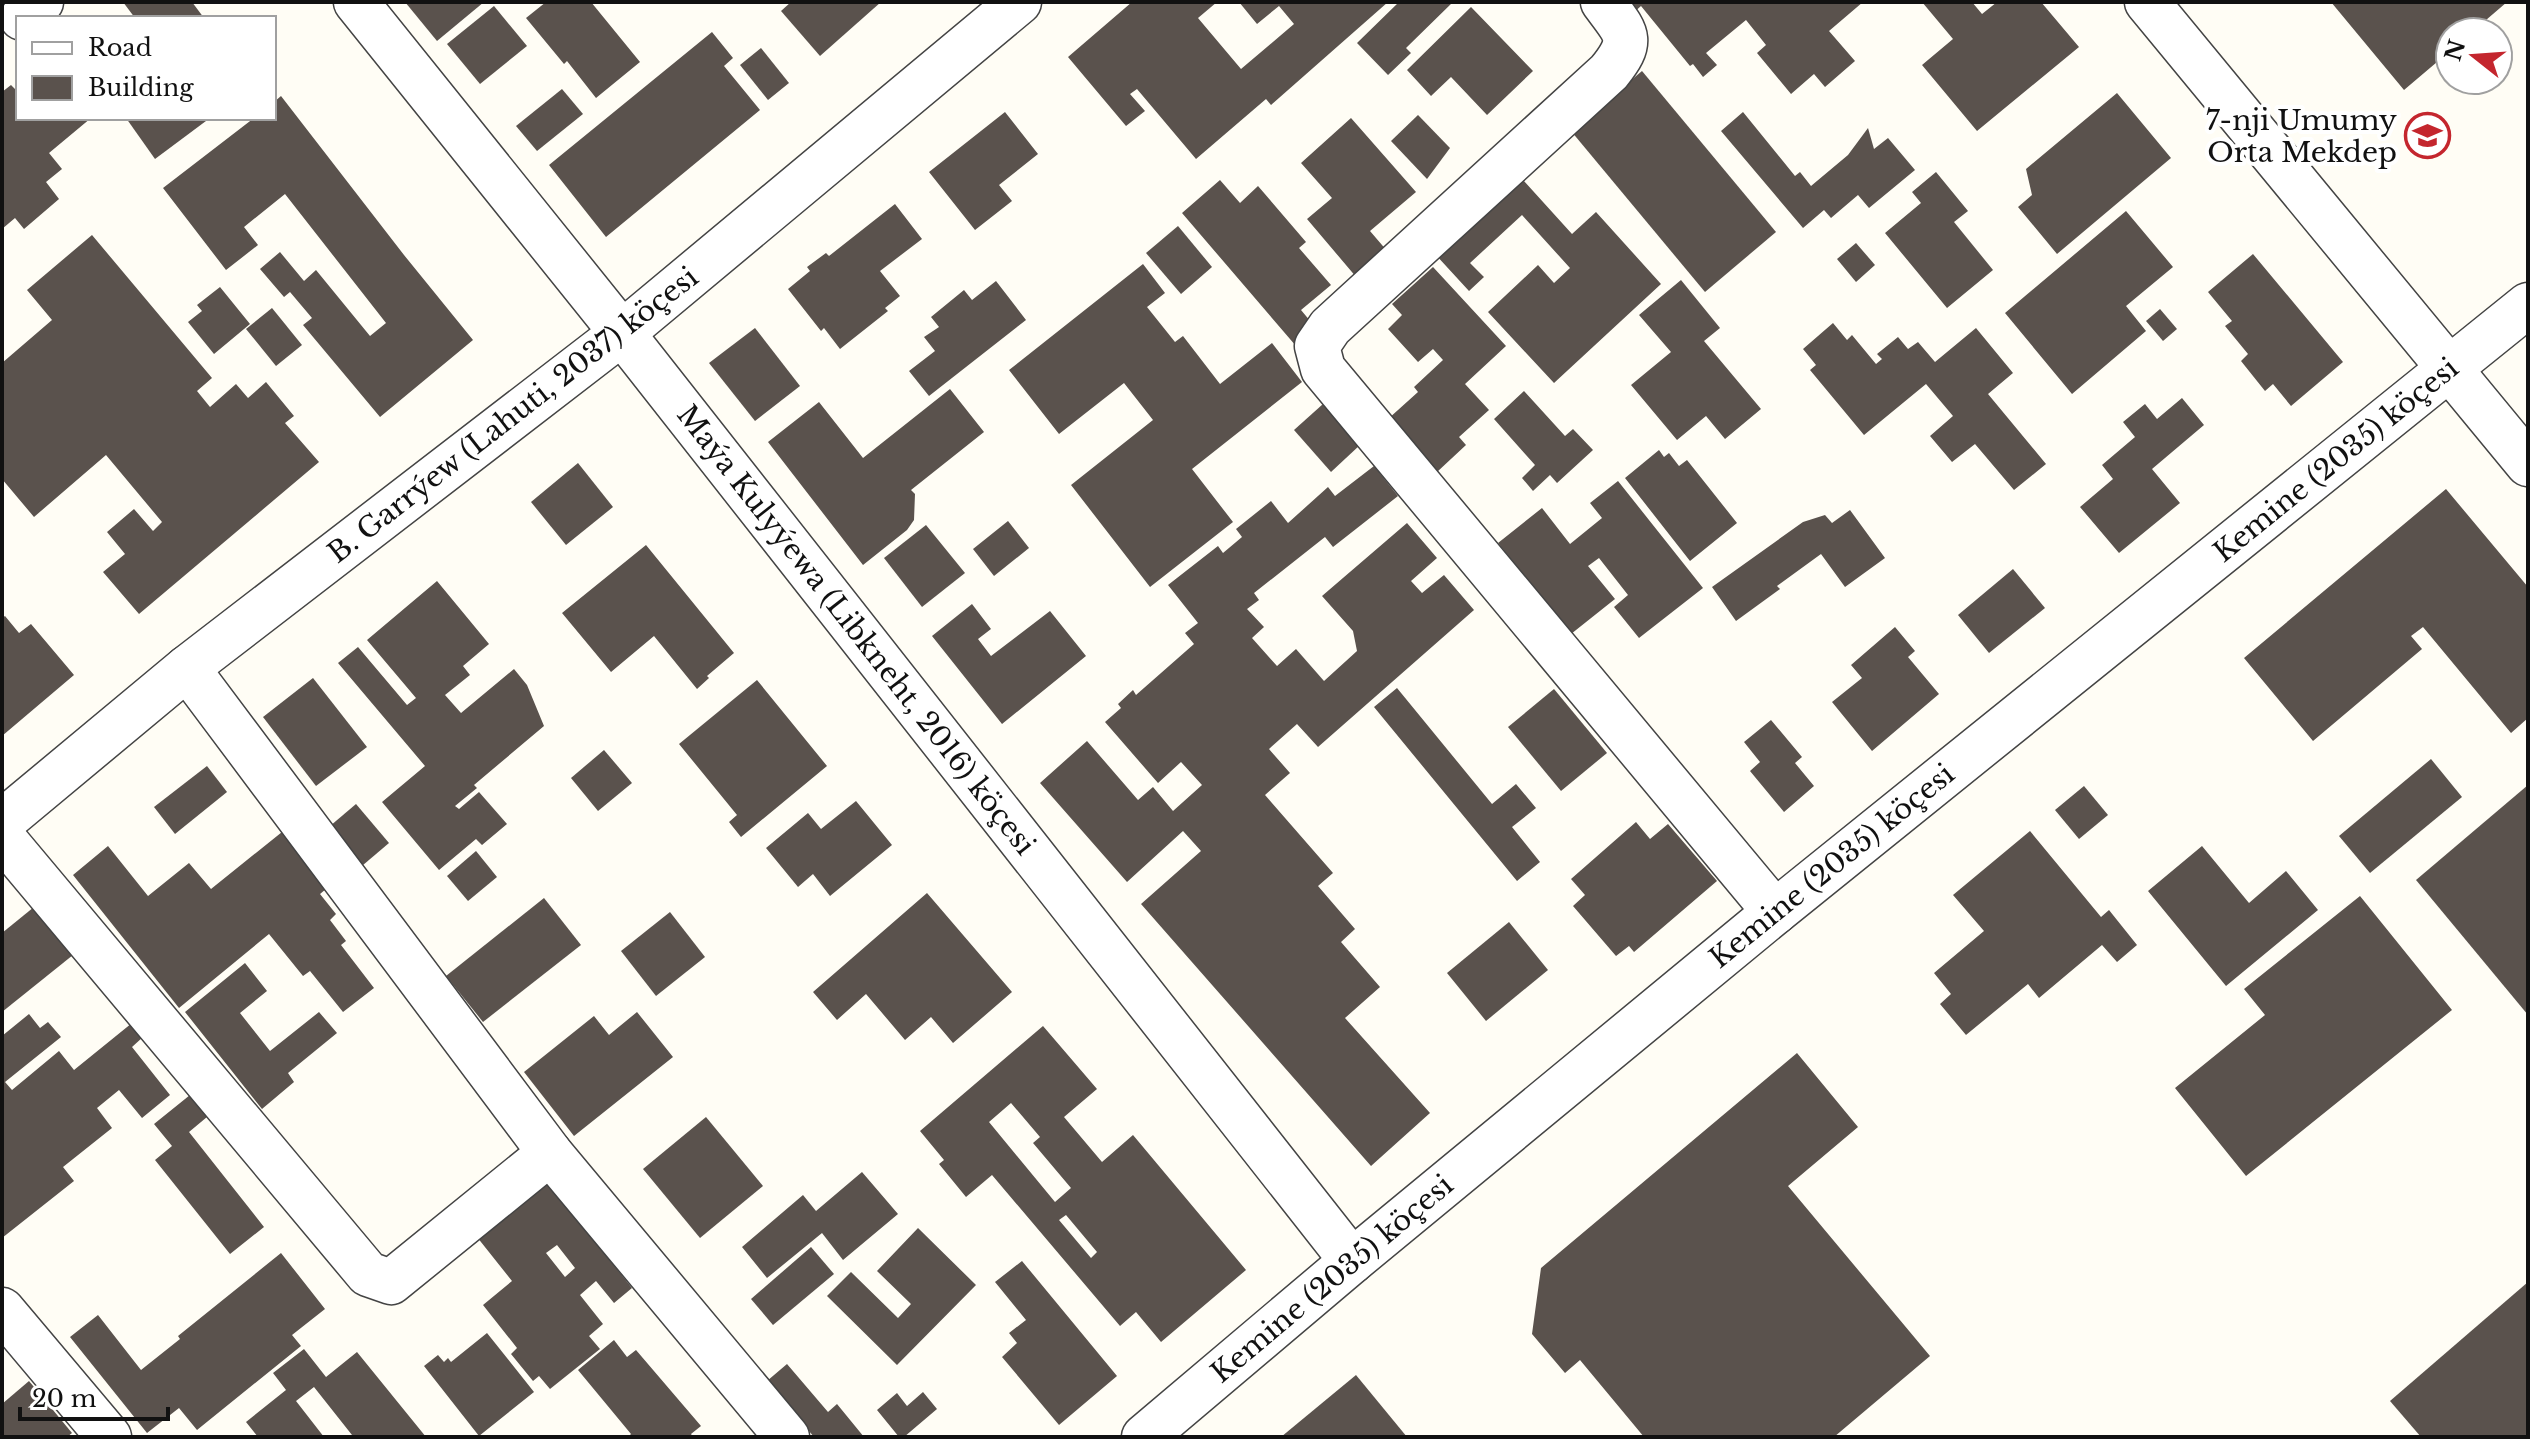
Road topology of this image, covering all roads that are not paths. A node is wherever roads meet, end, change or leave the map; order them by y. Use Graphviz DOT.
graph roads {
  1 [pos="41,2"];
  2 [pos="356,2"];
  3 [pos="1019,2"];
  4 [pos="1603,2"];
  5 [pos="2147,2"];
  6 [pos="25,16"];
  7 [pos="2528,305"];
  8 [pos="622,333"];
  9 [pos="2449,369"];
  10 [pos="2528,464"];
  11 [pos="187,668"];
  12 [pos="2,822"];
  13 [pos="2,837"];
  14 [pos="1775,912"];
  15 [pos="550,1153"];
  16 [pos="1352,1261"];
  17 [pos="2,1310"];
  18 [pos="109,1437"];
  19 [pos="787,1437"];
  20 [pos="1144,1437"];
  1 -- 6 [label="street"];
  2 -- 8 [label="street, Maýa Kulyýewa (Libkneht, 2016) köçesi"];
  3 -- 8 [label="street, B. Garrýew (Lahuti, 2037) köçesi"];
  4 -- 14 [label="street"];
  5 -- 9 [label="street"];
  7 -- 9 [label="street, Kemine (2035) köçesi"];
  8 -- 11 [label="street, B. Garrýew (Lahuti, 2037) köçesi"];
  8 -- 16 [label="street, Maýa Kulyýewa (Libkneht, 2016) köçesi"];
  9 -- 10 [label="street"];
  9 -- 14 [label="street, Kemine (2035) köçesi"];
  11 -- 12 [label="street, B. Garrýew (Lahuti, 2037) köçesi"];
  11 -- 15 [label="street"];
  13 -- 15 [label="street"];
  14 -- 16 [label="street, Kemine (2035) köçesi"];
  15 -- 19 [label="street"];
  16 -- 20 [label="street, Kemine (2035) köçesi"];
  17 -- 18 [label="street"];
}
